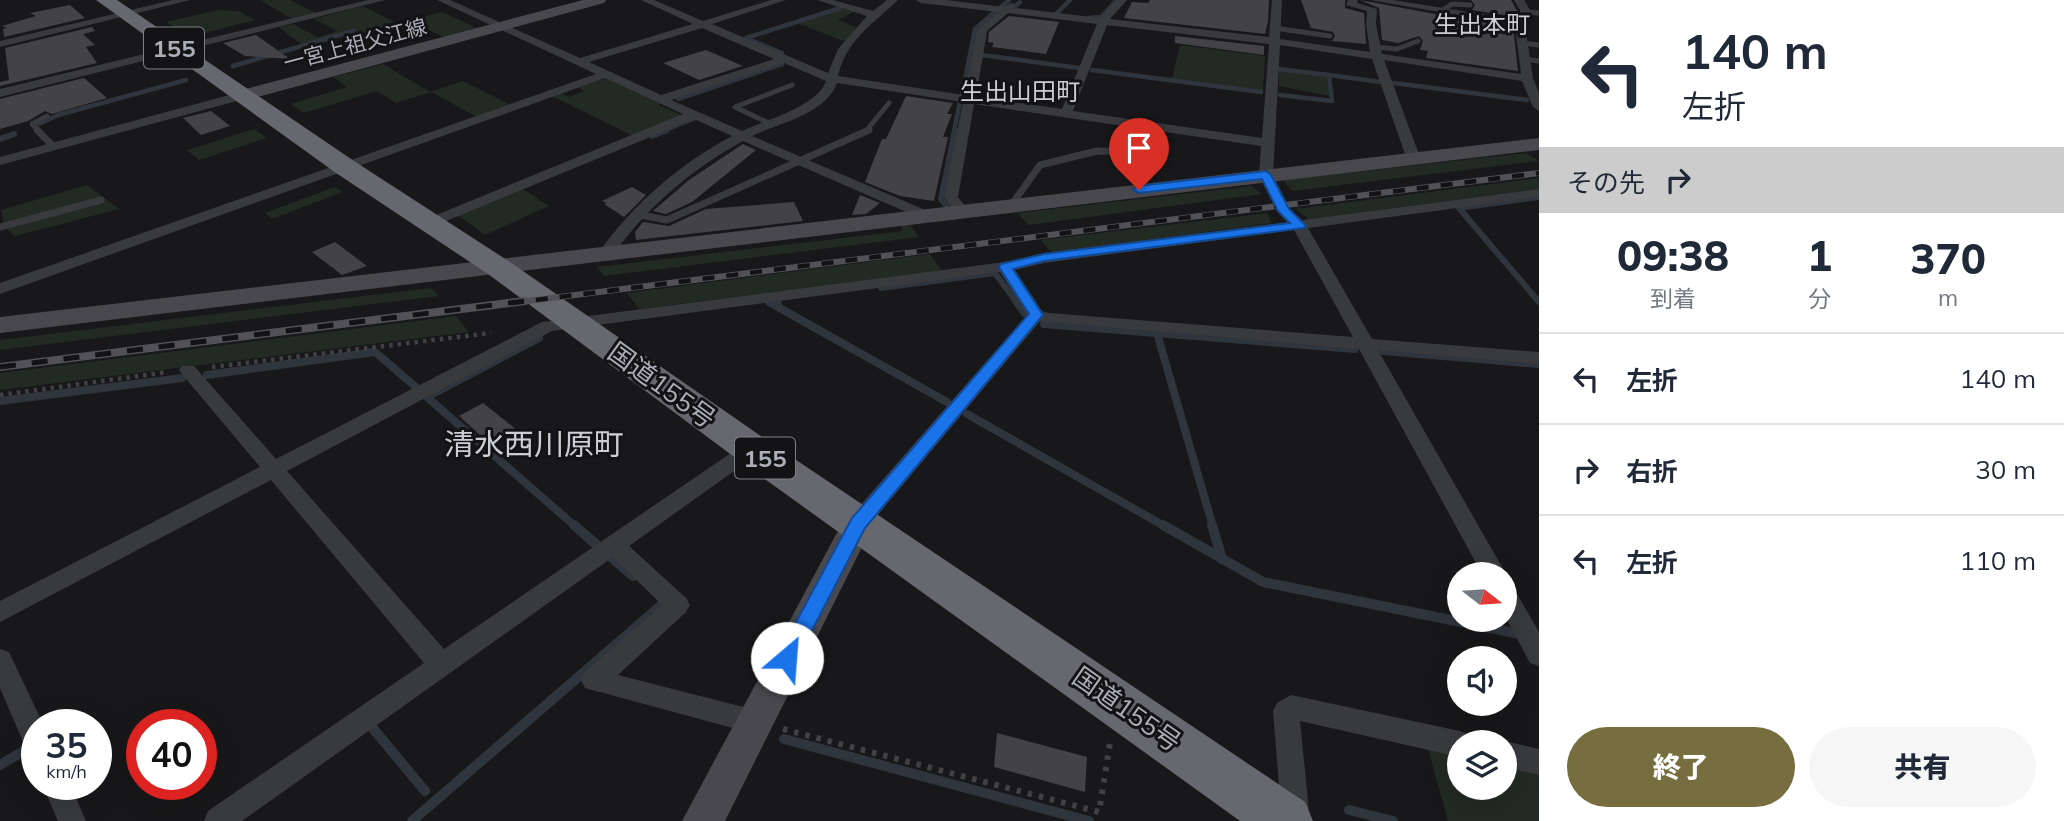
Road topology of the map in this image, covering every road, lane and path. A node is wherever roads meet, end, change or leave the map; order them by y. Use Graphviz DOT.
graph roads {
  1 [pos="105,0"];
  2 [pos="185,0"];
  3 [pos="380,0"];
  4 [pos="442,0"];
  5 [pos="599,0"];
  6 [pos="646,0"];
  7 [pos="781,0"];
  8 [pos="822,0"];
  9 [pos="893,0"];
  10 [pos="921,0"];
  11 [pos="1018,0"];
  12 [pos="1122,0"];
  13 [pos="1277,0"];
  14 [pos="1353,0"];
  15 [pos="1374,0"];
  16 [pos="1434,0"];
  17 [pos="1519,0"];
  18 [pos="1470,5"];
  19 [pos="1006,10"];
  20 [pos="1441,10"];
  21 [pos="1525,12"];
  22 [pos="1539,13"];
  23 [pos="873,14"];
  24 [pos="128,16"];
  25 [pos="1103,21"];
  26 [pos="1520,23"];
  27 [pos="703,24"];
  28 [pos="501,26"];
  29 [pos="1274,28"];
  30 [pos="1330,36"];
  31 [pos="1273,41"];
  32 [pos="1418,41"];
  33 [pos="1522,43"];
  34 [pos="0,44"];
  35 [pos="1539,45"];
  36 [pos="177,50"];
  37 [pos="1376,52"];
  38 [pos="784,59"];
  39 [pos="1525,59"];
  40 [pos="1539,61"];
  41 [pos="579,62"];
  42 [pos="606,74"];
  43 [pos="1528,78"];
  44 [pos="832,79"];
  45 [pos="792,85"];
  46 [pos="0,93"];
  47 [pos="244,95"];
  48 [pos="661,99"];
  49 [pos="969,99"];
  50 [pos="889,103"];
  51 [pos="1539,107"];
  52 [pos="694,114"];
  53 [pos="1066,114"];
  54 [pos="47,116"];
  55 [pos="36,122"];
  56 [pos="769,123"];
  57 [pos="19,124"];
  58 [pos="742,136"];
  59 [pos="1267,143"];
  60 [pos="1539,144"];
  61 [pos="53,146"];
  62 [pos="1154,152"];
  63 [pos="1413,158"];
  64 [pos="0,161"];
  65 [pos="800,161"];
  66 [pos="345,167"];
  67 [pos="1266,175"];
  68 [pos="1539,192"];
  69 [pos="101,200"];
  70 [pos="1012,204"];
  71 [pos="961,210"];
  72 [pos="640,215"];
  73 [pos="925,215"];
  74 [pos="429,223"];
  75 [pos="1300,226"];
  76 [pos="0,227"];
  77 [pos="605,255"];
  78 [pos="1005,267"];
  79 [pos="499,268"];
  80 [pos="0,289"];
  81 [pos="1036,315"];
  82 [pos="577,323"];
  83 [pos="0,325"];
  84 [pos="492,333"];
  85 [pos="1365,344"];
  86 [pos="1539,358"];
  87 [pos="188,370"];
  88 [pos="0,395"];
  89 [pos="751,449"];
  90 [pos="274,470"];
  91 [pos="858,523"];
  92 [pos="614,545"];
  93 [pos="1487,562"];
  94 [pos="0,612"];
  95 [pos="1517,616"];
  96 [pos="1539,655"];
  97 [pos="0,660"];
  98 [pos="442,665"];
  99 [pos="22,709"];
  100 [pos="755,722"];
  101 [pos="1111,735"];
  102 [pos="1447,741"];
  103 [pos="1517,757"];
  104 [pos="1539,762"];
  105 [pos="63,800"];
  106 [pos="72,821"];
  107 [pos="218,821"];
  108 [pos="703,821"];
  109 [pos="1286,821"];
  110 [pos="1296,821"];
  1 -- 24 [label="highway, 国道155号 / 155"];
  2 -- 24 [label="street"];
  3 -- 36 [label="street"];
  4 -- 28 [label="street"];
  5 -- 28 [label="street, 一宮上祖父江線"];
  6 -- 27 [label="street"];
  7 -- 27 [label="street"];
  8 -- 23 [label="street"];
  9 -- 23 [label="street"];
  10 -- 19 [label="street"];
  11 -- 19 [label="street"];
  12 -- 25 [label="street"];
  13 -- 29 [label="street"];
  14 -- 37 [label="street"];
  15 -- 20 [label="street"];
  16 -- 20 [label="lane"];
  17 -- 21 [label="street"];
  18 -- 20 [label="lane"];
  19 -- 25 [label="street"];
  19 -- 49 [label="street"];
  20 -- 26 [label="street"];
  21 -- 22 [label="lane"];
  21 -- 26 [label="street"];
  23 -- 44 [label="street"];
  24 -- 34 [label="street"];
  24 -- 36 [label="highway, 国道155号 / 155"];
  25 -- 31 [label="street"];
  25 -- 53 [label="street"];
  26 -- 33 [label="street"];
  27 -- 38 [label="street"];
  27 -- 41 [label="street"];
  28 -- 41 [label="street"];
  28 -- 47 [label="street, 一宮上祖父江線"];
  29 -- 30 [label="lane"];
  29 -- 31 [label="street"];
  31 -- 37 [label="street"];
  31 -- 59 [label="street"];
  32 -- 37 [label="lane"];
  33 -- 35 [label="lane"];
  33 -- 39 [label="street"];
  36 -- 46 [label="street"];
  36 -- 47 [label="highway, 国道155号 / 155"];
  37 -- 43 [label="street"];
  37 -- 63 [label="street"];
  38 -- 44 [label="street"];
  38 -- 48 [label="street"];
  39 -- 40 [label="lane"];
  39 -- 43 [label="street"];
  41 -- 42 [label="street"];
  42 -- 48 [label="street"];
  42 -- 66 [label="street"];
  43 -- 51 [label="street"];
  44 -- 49 [label="street"];
  44 -- 56 [label="street"];
  45 -- 56 [label="lane"];
  47 -- 61 [label="street"];
  47 -- 66 [label="highway, 国道155号 / 155"];
  48 -- 52 [label="street"];
  49 -- 53 [label="street"];
  49 -- 71 [label="street"];
  50 -- 65 [label="lane"];
  52 -- 58 [label="street"];
  52 -- 74 [label="street"];
  53 -- 59 [label="street"];
  54 -- 55 [label="lane"];
  55 -- 57 [label="lane"];
  55 -- 61 [label="lane"];
  56 -- 58 [label="street"];
  58 -- 65 [label="street"];
  58 -- 72 [label="street"];
  59 -- 67 [label="street"];
  60 -- 63 [label="street"];
  61 -- 64 [label="street"];
  62 -- 70 [label="lane"];
  63 -- 67 [label="street"];
  65 -- 72 [label="lane"];
  65 -- 73 [label="street"];
  66 -- 74 [label="highway, 国道155号 / 155"];
  66 -- 80 [label="street"];
  67 -- 70 [label="street"];
  67 -- 75 [label="street"];
  68 -- 75 [label="street"];
  69 -- 76 [label="lane"];
  70 -- 71 [label="street"];
  71 -- 73 [label="street"];
  72 -- 77 [label="street"];
  73 -- 77 [label="street"];
  74 -- 79 [label="highway, 国道155号 / 155"];
  75 -- 78 [label="street"];
  75 -- 85 [label="street"];
  77 -- 79 [label="street"];
  78 -- 81 [label="street"];
  78 -- 82 [label="street"];
  79 -- 82 [label="highway, 国道155号 / 155"];
  79 -- 83 [label="street"];
  81 -- 85 [label="street"];
  81 -- 91 [label="street"];
  82 -- 89 [label="highway, 国道155号 / 155"];
  82 -- 90 [label="street"];
  84 -- 87 [label="path"];
  85 -- 86 [label="street"];
  85 -- 93 [label="street"];
  87 -- 88 [label="path"];
  87 -- 90 [label="street"];
  89 -- 91 [label="highway, 国道155号 / 155"];
  89 -- 92 [label="street"];
  90 -- 94 [label="street"];
  90 -- 98 [label="street"];
  91 -- 100 [label="street"];
  91 -- 109 [label="highway, 国道155号 / 155"];
  92 -- 98 [label="street"];
  92 -- 100 [label="street"];
  95 -- 96 [label="street"];
  97 -- 99 [label="street"];
  98 -- 107 [label="street"];
  100 -- 101 [label="path"];
  100 -- 108 [label="street"];
  102 -- 110 [label="street"];
  103 -- 104 [label="street"];
  105 -- 106 [label="street"];
}
